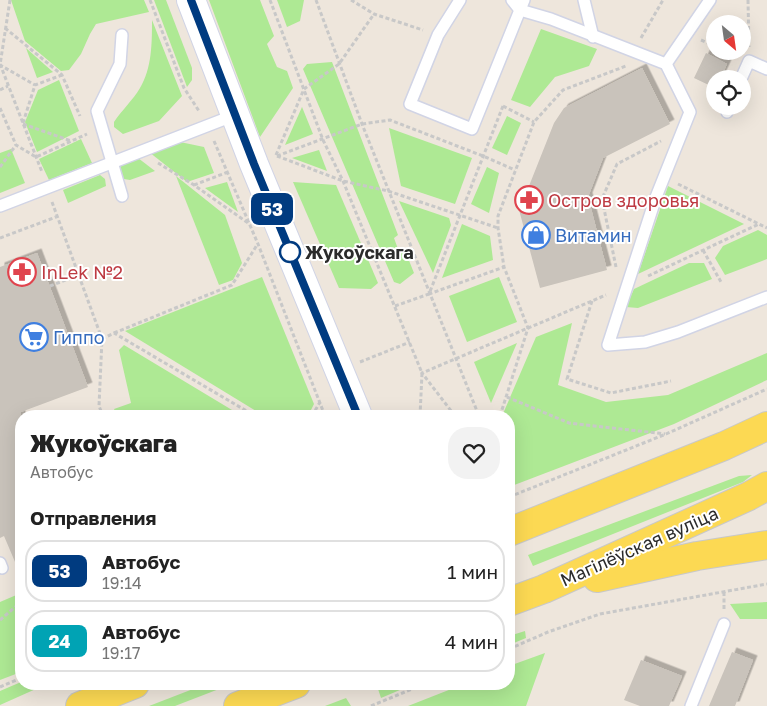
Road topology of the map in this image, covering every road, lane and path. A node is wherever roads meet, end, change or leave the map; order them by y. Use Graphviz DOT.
graph roads {
  1 [pos="10,0"];
  2 [pos="150,0"];
  3 [pos="191,0"];
  4 [pos="270,0"];
  5 [pos="316,0"];
  6 [pos="351,0"];
  7 [pos="460,0"];
  8 [pos="512,0"];
  9 [pos="584,0"];
  10 [pos="663,0"];
  11 [pos="710,0"];
  12 [pos="748,0"];
  13 [pos="522,5"];
  14 [pos="374,14"];
  15 [pos="5,28"];
  16 [pos="122,34"];
  17 [pos="438,35"];
  18 [pos="593,37"];
  19 [pos="639,42"];
  20 [pos="749,61"];
  21 [pos="635,63"];
  22 [pos="339,64"];
  23 [pos="666,64"];
  24 [pos="0,65"];
  25 [pos="767,69"];
  26 [pos="745,70"];
  27 [pos="62,75"];
  28 [pos="35,85"];
  29 [pos="8,86"];
  30 [pos="304,88"];
  31 [pos="0,90"];
  32 [pos="484,98"];
  33 [pos="503,106"];
  34 [pos="0,108"];
  35 [pos="235,115"];
  36 [pos="80,117"];
  37 [pos="534,122"];
  38 [pos="22,123"];
  39 [pos="362,124"];
  40 [pos="83,125"];
  41 [pos="208,126"];
  42 [pos="669,137"];
  43 [pos="323,140"];
  44 [pos="71,141"];
  45 [pos="16,145"];
  46 [pos="140,152"];
  47 [pos="276,156"];
  48 [pos="484,156"];
  49 [pos="36,158"];
  50 [pos="112,163"];
  51 [pos="0,167"];
  52 [pos="516,170"];
  53 [pos="228,172"];
  54 [pos="664,177"];
  55 [pos="343,181"];
  56 [pos="194,185"];
  57 [pos="48,188"];
  58 [pos="388,191"];
  59 [pos="122,196"];
  60 [pos="0,206"];
  61 [pos="460,216"];
  62 [pos="56,217"];
  63 [pos="249,223"];
  64 [pos="759,224"];
  65 [pos="498,228"];
  66 [pos="767,228"];
  67 [pos="0,238"];
  68 [pos="258,244"];
  69 [pos="703,250"];
  70 [pos="504,268"];
  71 [pos="79,275"];
  72 [pos="721,282"];
  73 [pos="50,286"];
  74 [pos="624,287"];
  75 [pos="429,294"];
  76 [pos="767,297"];
  77 [pos="592,301"];
  78 [pos="395,306"];
  79 [pos="528,328"];
  80 [pos="114,333"];
  81 [pos="102,339"];
  82 [pos="410,342"];
  83 [pos="384,352"];
  84 [pos="456,358"];
  85 [pos="422,373"];
  86 [pos="671,381"];
  87 [pos="767,389"];
  88 [pos="507,397"];
  89 [pos="320,402"];
  90 [pos="101,410"];
  91 [pos="245,410"];
  92 [pos="315,410"];
  93 [pos="323,410"];
  94 [pos="356,410"];
  95 [pos="420,410"];
  96 [pos="450,410"];
  97 [pos="477,410"];
  98 [pos="502,410"];
  99 [pos="767,426"];
  100 [pos="666,434"];
  101 [pos="724,446"];
  102 [pos="767,448"];
  103 [pos="767,486"];
  104 [pos="515,496"];
  105 [pos="515,530"];
  106 [pos="767,545"];
  107 [pos="767,584"];
  108 [pos="544,589"];
  109 [pos="515,600"];
  110 [pos="15,607"];
  111 [pos="0,620"];
  112 [pos="724,624"];
  113 [pos="515,646"];
  114 [pos="15,681"];
  115 [pos="0,687"];
  116 [pos="120,690"];
  117 [pos="280,690"];
  118 [pos="409,690"];
  119 [pos="80,706"];
  120 [pos="238,706"];
  121 [pos="370,706"];
  122 [pos="691,706"];
  1 -- 15 [label="path"];
  2 -- 41 [label="path"];
  3 -- 35 [label="main road"];
  4 -- 30 [label="path"];
  5 -- 22 [label="path"];
  6 -- 14 [label="path"];
  7 -- 17 [label="lane"];
  8 -- 13 [label="lane"];
  9 -- 18 [label="lane"];
  10 -- 19 [label="path"];
  11 -- 23 [label="lane"];
  12 -- 20 [label="path"];
  13 -- 18 [label="lane"];
  13 -- 32 [label="lane"];
  14 -- 17 [label="path"];
  14 -- 22 [label="path"];
  15 -- 24 [label="path"];
  15 -- 27 [label="path"];
  16 -- 50 [label="lane"];
  17 -- 32 [label="lane"];
  18 -- 23 [label="lane"];
  20 -- 25 [label="lane"];
  20 -- 26 [label="lane"];
  21 -- 37 [label="path"];
  22 -- 30 [label="path"];
  22 -- 39 [label="path"];
  23 -- 54 [label="lane"];
  24 -- 28 [label="path"];
  24 -- 29 [label="path"];
  27 -- 28 [label="path"];
  27 -- 36 [label="path"];
  28 -- 38 [label="path"];
  29 -- 31 [label="path"];
  29 -- 38 [label="path"];
  30 -- 43 [label="path"];
  30 -- 47 [label="path"];
  32 -- 33 [label="path"];
  33 -- 37 [label="path"];
  33 -- 48 [label="path"];
  34 -- 45 [label="path"];
  35 -- 41 [label="lane"];
  35 -- 94 [label="main road"];
  37 -- 52 [label="path"];
  38 -- 44 [label="path"];
  38 -- 49 [label="path"];
  39 -- 43 [label="path"];
  39 -- 48 [label="path"];
  39 -- 58 [label="path"];
  40 -- 44 [label="path"];
  41 -- 46 [label="lane"];
  41 -- 53 [label="path"];
  42 -- 74 [label="path"];
  43 -- 47 [label="path"];
  43 -- 55 [label="path"];
  44 -- 49 [label="path"];
  45 -- 49 [label="path"];
  45 -- 51 [label="path"];
  46 -- 50 [label="lane"];
  46 -- 56 [label="path"];
  47 -- 55 [label="path"];
  48 -- 52 [label="path"];
  48 -- 61 [label="path"];
  49 -- 57 [label="path"];
  50 -- 57 [label="lane"];
  50 -- 59 [label="lane"];
  52 -- 65 [label="path"];
  53 -- 56 [label="path"];
  53 -- 63 [label="path"];
  54 -- 64 [label="path"];
  54 -- 74 [label="lane"];
  55 -- 58 [label="path"];
  55 -- 78 [label="path"];
  56 -- 63 [label="path"];
  57 -- 60 [label="lane"];
  57 -- 62 [label="path"];
  58 -- 61 [label="path"];
  58 -- 75 [label="path"];
  61 -- 65 [label="path"];
  61 -- 75 [label="path"];
  62 -- 67 [label="path"];
  62 -- 71 [label="path"];
  63 -- 68 [label="path"];
  64 -- 66 [label="path"];
  64 -- 69 [label="path"];
  65 -- 70 [label="path"];
  68 -- 80 [label="path"];
  68 -- 89 [label="path"];
  69 -- 72 [label="path"];
  69 -- 74 [label="path"];
  70 -- 75 [label="path"];
  70 -- 79 [label="path"];
  71 -- 73 [label="path"];
  71 -- 81 [label="path"];
  74 -- 76 [label="lane"];
  74 -- 77 [label="path"];
  75 -- 78 [label="path"];
  75 -- 84 [label="path"];
  77 -- 79 [label="path"];
  77 -- 86 [label="path"];
  78 -- 82 [label="path"];
  79 -- 84 [label="path"];
  79 -- 88 [label="path"];
  80 -- 81 [label="path"];
  80 -- 91 [label="path"];
  81 -- 90 [label="path"];
  82 -- 83 [label="path"];
  82 -- 85 [label="path"];
  84 -- 85 [label="path"];
  84 -- 97 [label="path"];
  85 -- 95 [label="path"];
  85 -- 96 [label="path"];
  87 -- 100 [label="path"];
  88 -- 98 [label="path"];
  88 -- 100 [label="path"];
  89 -- 92 [label="path"];
  89 -- 93 [label="path"];
  99 -- 101 [label="main road"];
  100 -- 104 [label="path"];
  101 -- 102 [label="main road"];
  101 -- 105 [label="main road"];
  103 -- 108 [label="main road, Магілёўская вуліца"];
  106 -- 108 [label="main road"];
  107 -- 113 [label="path"];
  108 -- 109 [label="main road, Магілёўская вуліца"];
  110 -- 111 [label="path"];
  112 -- 122 [label="lane"];
  114 -- 115 [label="path"];
  116 -- 119 [label="main road"];
  117 -- 120 [label="main road"];
  118 -- 121 [label="path"];
}
